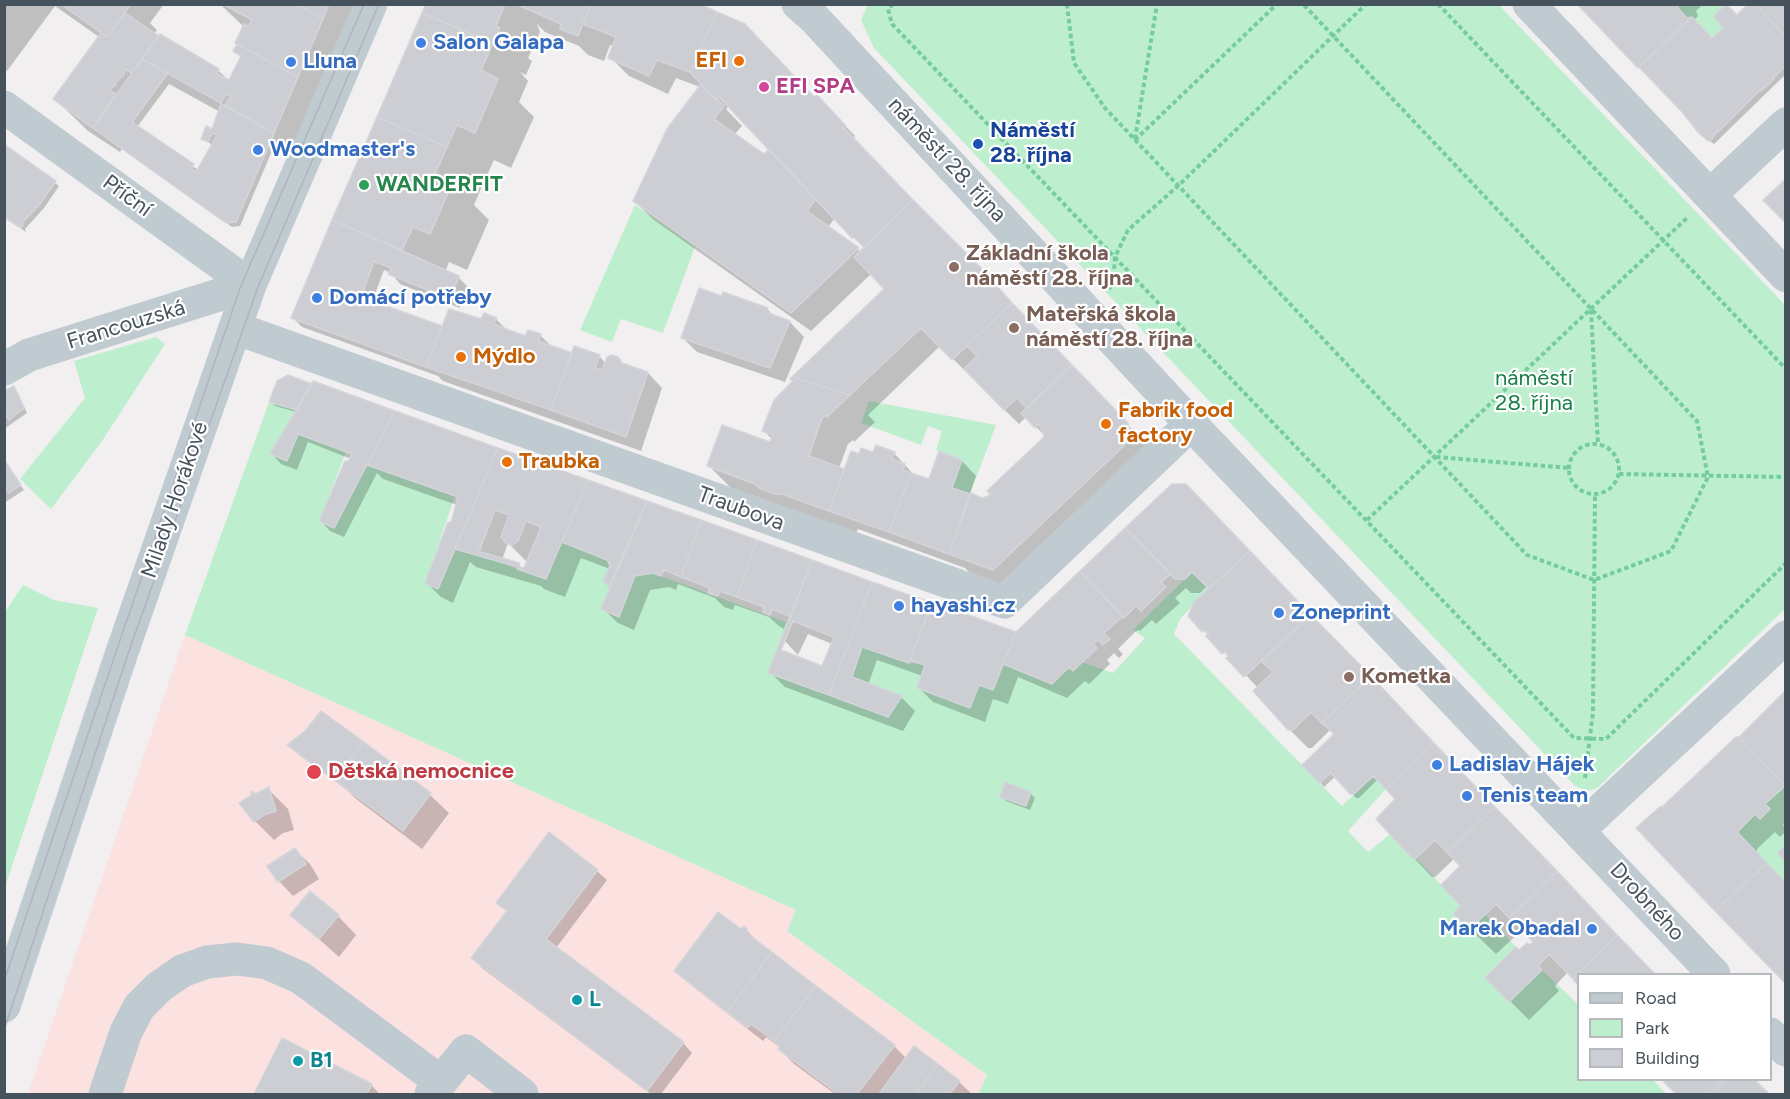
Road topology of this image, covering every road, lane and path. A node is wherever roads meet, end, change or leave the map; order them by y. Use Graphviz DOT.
graph roads {
  1 [pos="371,4"];
  2 [pos="893,4"];
  3 [pos="1067,4"];
  4 [pos="1140,4"];
  5 [pos="1168,4"];
  6 [pos="1277,4"];
  7 [pos="1303,4"];
  8 [pos="1366,4"];
  9 [pos="1438,4"];
  10 [pos="1529,4"];
  11 [pos="1157,5"];
  12 [pos="813,9"];
  13 [pos="1334,37"];
  14 [pos="4,107"];
  15 [pos="1785,124"];
  16 [pos="1135,140"];
  17 [pos="1178,186"];
  18 [pos="1710,195"];
  19 [pos="1663,241"];
  20 [pos="1115,257"];
  21 [pos="1785,276"];
  22 [pos="250,285"];
  23 [pos="1105,292"];
  24 [pos="1591,309"];
  25 [pos="235,328"];
  26 [pos="4,369"];
  27 [pos="1785,369"];
  28 [pos="1191,424"];
  29 [pos="1598,444"];
  30 [pos="1434,457"];
  31 [pos="1569,468"];
  32 [pos="1619,474"];
  33 [pos="1708,477"];
  34 [pos="1785,477"];
  35 [pos="1595,494"];
  36 [pos="1367,520"];
  37 [pos="1785,563"];
  38 [pos="1594,580"];
  39 [pos="1785,637"];
  40 [pos="1590,739"];
  41 [pos="1579,830"];
  42 [pos="1712,973"];
  43 [pos="4,1006"];
  44 [pos="1772,1036"];
  45 [pos="1785,1050"];
  46 [pos="436,1088"];
  47 [pos="105,1095"];
  48 [pos="522,1095"];
  1 -- 22 [label="street, Milady Horákové"];
  2 -- 20 [label="path"];
  3 -- 16 [label="path"];
  4 -- 11 [label="path"];
  5 -- 11 [label="path"];
  6 -- 16 [label="path"];
  7 -- 13 [label="path"];
  8 -- 13 [label="path"];
  9 -- 19 [label="path"];
  10 -- 18 [label="street"];
  11 -- 16 [label="path"];
  12 -- 28 [label="street, náměstí 28. října"];
  13 -- 17 [label="path"];
  13 -- 24 [label="path"];
  14 -- 22 [label="street, Příční"];
  15 -- 18 [label="street"];
  16 -- 17 [label="path"];
  17 -- 20 [label="path"];
  17 -- 30 [label="path"];
  18 -- 19 [label="path"];
  18 -- 21 [label="street"];
  19 -- 24 [label="path"];
  19 -- 27 [label="path"];
  20 -- 23 [label="path"];
  20 -- 36 [label="path"];
  22 -- 25 [label="street, Milady Horákové"];
  22 -- 26 [label="street, Francouzská"];
  24 -- 29 [label="path"];
  24 -- 30 [label="path"];
  24 -- 33 [label="path"];
  25 -- 28 [label="street, Traubova"];
  25 -- 43 [label="street, Milady Horákové"];
  28 -- 41 [label="street, náměstí 28. října"];
  29 -- 31 [label="path"];
  29 -- 32 [label="path"];
  30 -- 31 [label="path"];
  30 -- 36 [label="path"];
  30 -- 38 [label="path"];
  31 -- 35 [label="path"];
  32 -- 33 [label="path"];
  32 -- 35 [label="path"];
  33 -- 34 [label="path"];
  33 -- 38 [label="path"];
  35 -- 38 [label="path"];
  36 -- 40 [label="path"];
  37 -- 40 [label="path"];
  38 -- 40 [label="path"];
  39 -- 41 [label="street"];
  40 -- 41 [label="path"];
  41 -- 42 [label="street, Drobného"];
  44 -- 45 [label="street"];
  46 -- 47 [label="street"];
  46 -- 48 [label="street"];
}
